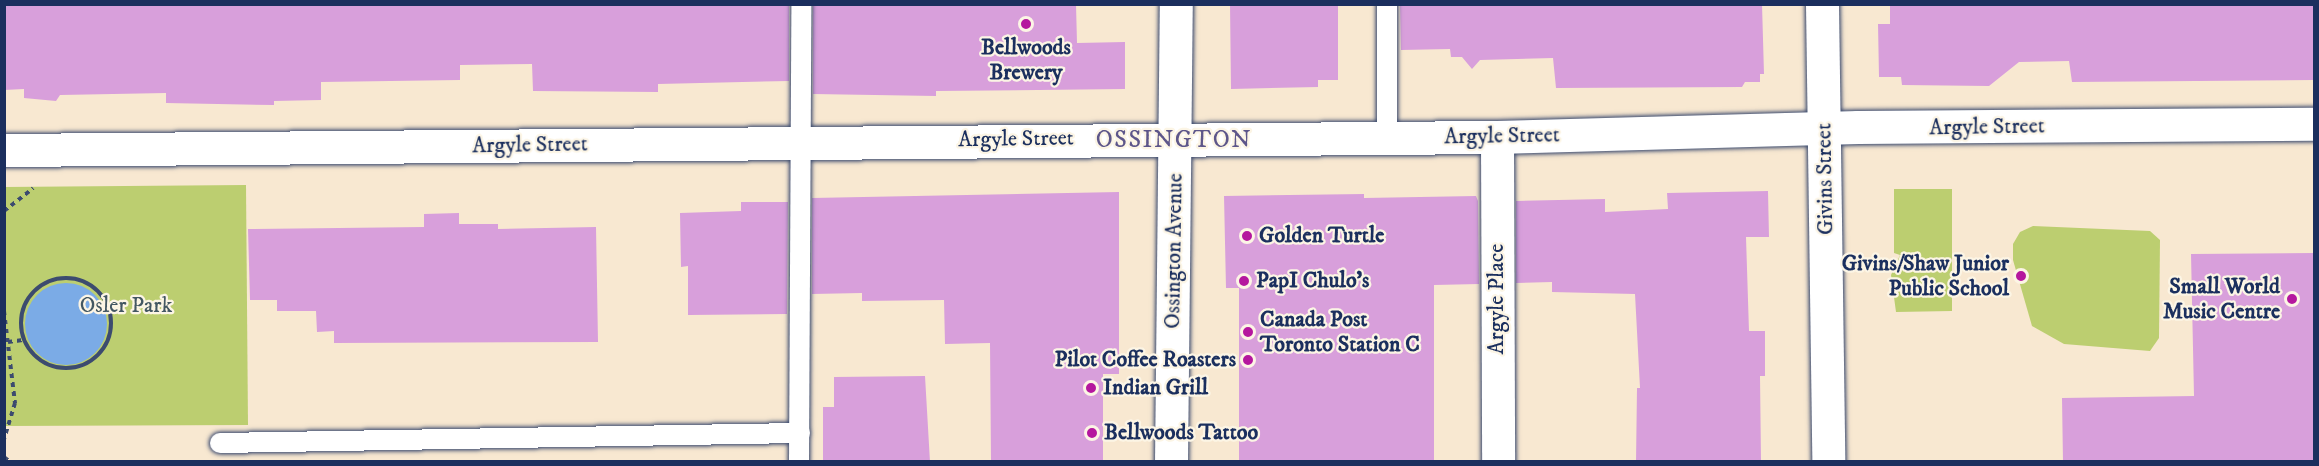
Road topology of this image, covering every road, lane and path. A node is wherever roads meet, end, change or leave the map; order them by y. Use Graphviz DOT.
graph roads {
  1 [pos="801,4"];
  2 [pos="1176,4"];
  3 [pos="1386,4"];
  4 [pos="1822,4"];
  5 [pos="2314,124"];
  6 [pos="1824,129"];
  7 [pos="1497,136"];
  8 [pos="1175,137"];
  9 [pos="1379,138"];
  10 [pos="801,142"];
  11 [pos="4,150"];
  12 [pos="33,182"];
  13 [pos="4,211"];
  14 [pos="4,311"];
  15 [pos="23,340"];
  16 [pos="9,342"];
  17 [pos="800,433"];
  18 [pos="4,439"];
  19 [pos="220,443"];
  20 [pos="4,457"];
  21 [pos="10,462"];
  22 [pos="799,462"];
  23 [pos="1171,462"];
  24 [pos="1498,462"];
  25 [pos="1828,462"];
  1 -- 10 [label="lane"];
  2 -- 8 [label="street, Ossington Avenue"];
  3 -- 9 [label="lane"];
  4 -- 6 [label="street, Givins Street"];
  5 -- 6 [label="street, Argyle Street"];
  6 -- 7 [label="street, Argyle Street"];
  6 -- 25 [label="street, Givins Street"];
  7 -- 9 [label="street, Argyle Street"];
  7 -- 24 [label="street, Argyle Place"];
  8 -- 9 [label="street, Argyle Street"];
  8 -- 10 [label="street, Argyle Street"];
  8 -- 23 [label="street, Ossington Avenue"];
  10 -- 11 [label="street, Argyle Street"];
  10 -- 17 [label="lane"];
  12 -- 13 [label="path"];
  14 -- 16 [label="path"];
  15 -- 15 [label="path"];
  15 -- 16 [label="path"];
  16 -- 18 [label="path"];
  17 -- 19 [label="lane"];
  17 -- 22 [label="lane"];
  20 -- 21 [label="path"];
}
